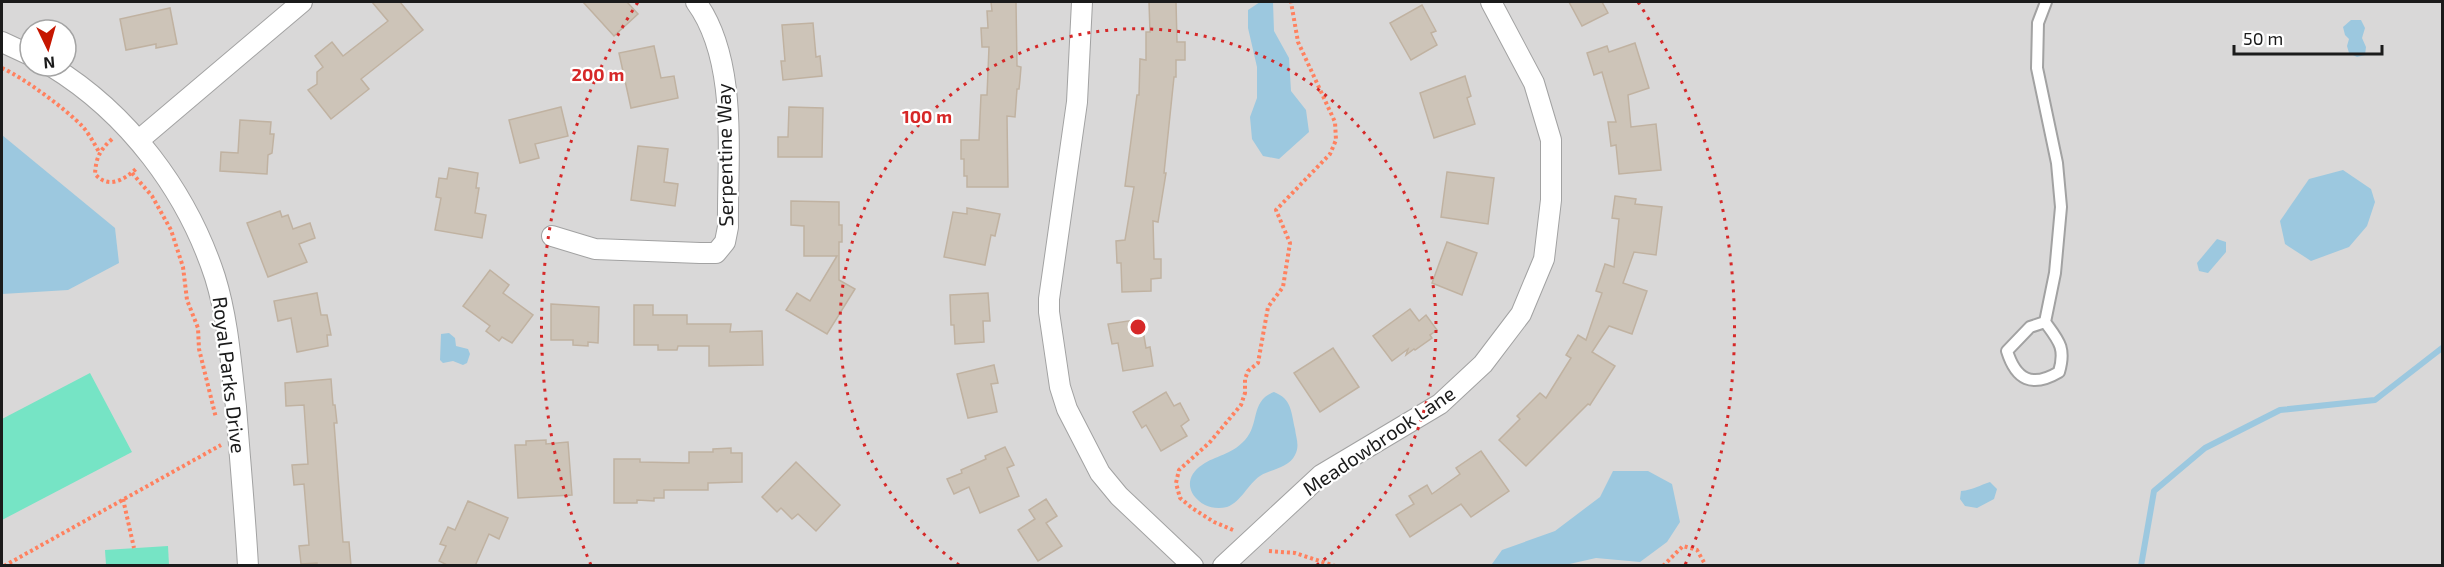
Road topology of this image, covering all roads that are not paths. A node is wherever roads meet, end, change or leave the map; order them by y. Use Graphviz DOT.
graph roads {
  1 [pos="302,2"];
  2 [pos="696,2"];
  3 [pos="1082,2"];
  4 [pos="1491,2"];
  5 [pos="2046,2"];
  6 [pos="2,42"];
  7 [pos="18,49"];
  8 [pos="69,78"];
  9 [pos="139,140"];
  10 [pos="552,236"];
  11 [pos="2045,322"];
  12 [pos="248,566"];
  13 [pos="1193,566"];
  14 [pos="1223,566"];
  1 -- 9 [label="street"];
  2 -- 10 [label="street, Serpentine Way"];
  3 -- 13 [label="street"];
  4 -- 14 [label="street, Meadowbrook Lane"];
  5 -- 11 [label="lane"];
  6 -- 7 [label="street"];
  8 -- 9 [label="street, Royal Parks Drive"];
  9 -- 12 [label="street, Royal Parks Drive"];
  11 -- 11 [label="lane"];
}
